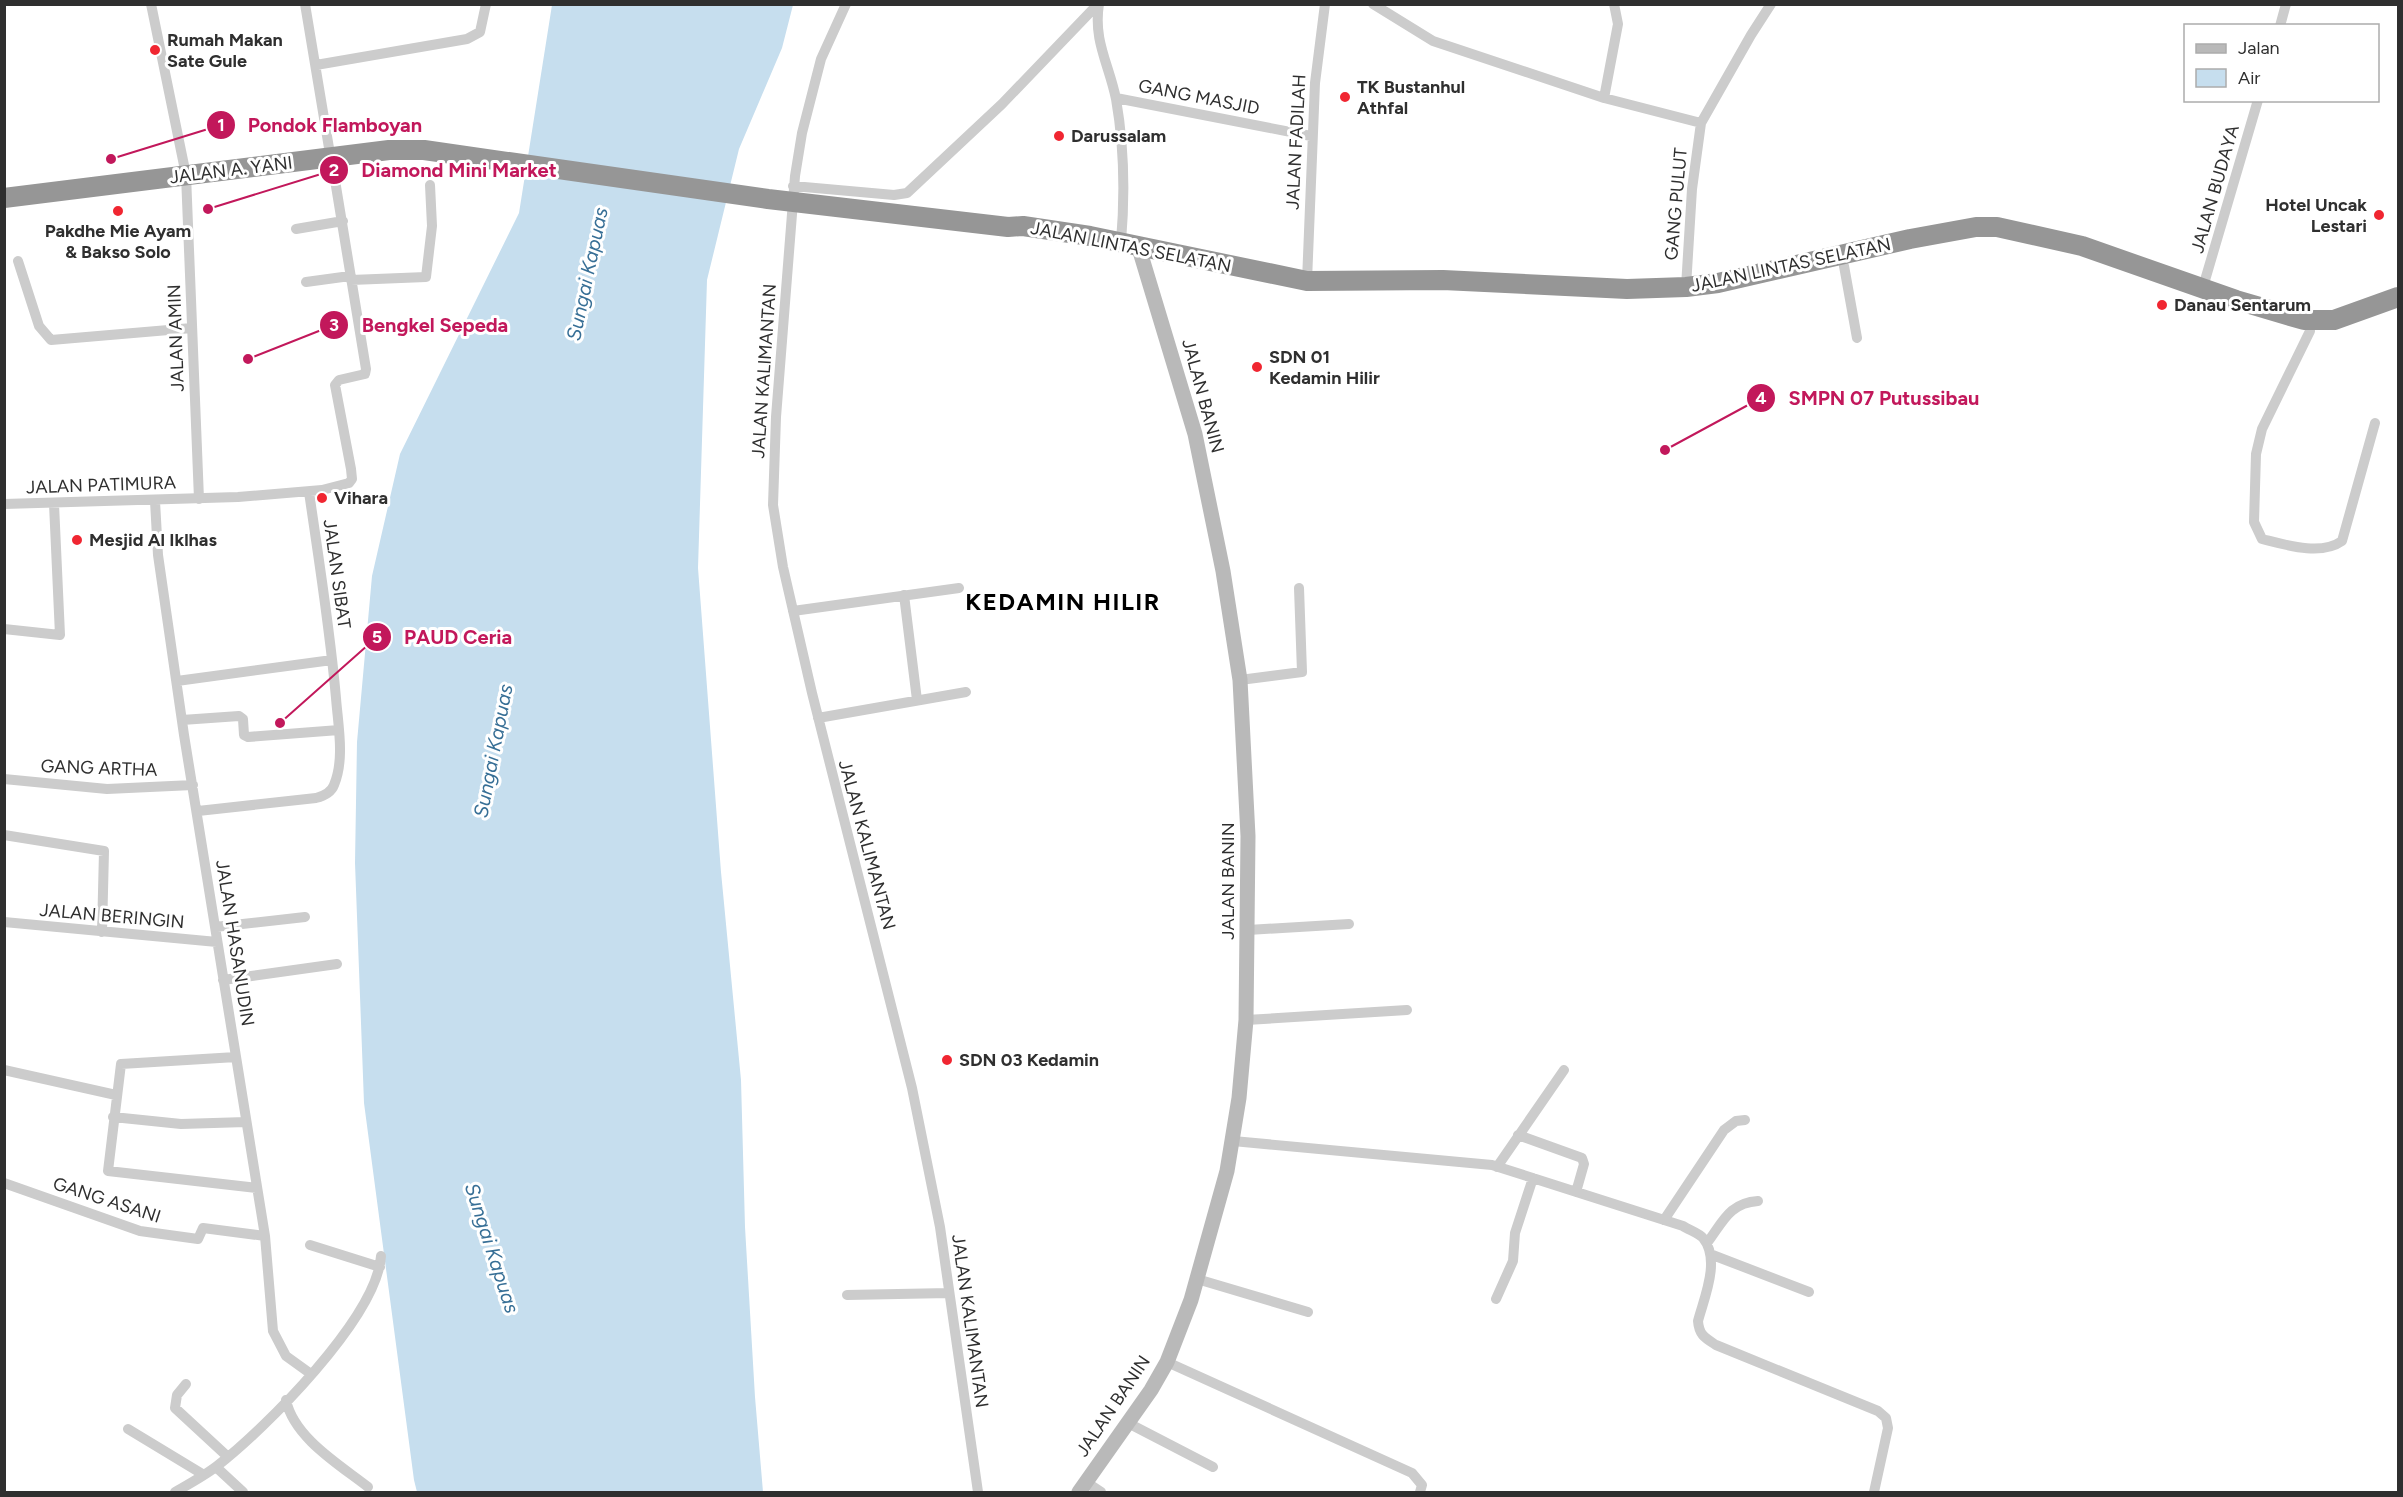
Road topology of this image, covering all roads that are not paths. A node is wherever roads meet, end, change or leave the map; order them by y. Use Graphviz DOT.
graph roads {
  1 [pos="151,4"];
  2 [pos="305,4"];
  3 [pos="486,4"];
  4 [pos="846,4"];
  5 [pos="1099,4"];
  6 [pos="1325,4"];
  7 [pos="1372,4"];
  8 [pos="1614,4"];
  9 [pos="1771,4"];
  10 [pos="2286,4"];
  11 [pos="2281,24"];
  12 [pos="316,65"];
  13 [pos="1116,98"];
  14 [pos="1604,98"];
  15 [pos="2257,102"];
  16 [pos="1701,123"];
  17 [pos="1311,136"];
  18 [pos="329,148"];
  19 [pos="333,168"];
  20 [pos="186,175"];
  21 [pos="430,185"];
  22 [pos="792,194"];
  23 [pos="4,198"];
  24 [pos="768,199"];
  25 [pos="343,221"];
  26 [pos="296,229"];
  27 [pos="1123,246"];
  28 [pos="18,261"];
  29 [pos="1844,266"];
  30 [pos="1780,274"];
  31 [pos="351,278"];
  32 [pos="1306,281"];
  33 [pos="306,282"];
  34 [pos="1477,285"];
  35 [pos="2203,287"];
  36 [pos="1686,288"];
  37 [pos="2398,297"];
  38 [pos="2398,309"];
  39 [pos="192,328"];
  40 [pos="2310,331"];
  41 [pos="1857,338"];
  42 [pos="2374,423"];
  43 [pos="309,492"];
  44 [pos="199,499"];
  45 [pos="155,501"];
  46 [pos="4,504"];
  47 [pos="54,504"];
  48 [pos="959,588"];
  49 [pos="1299,588"];
  50 [pos="904,595"];
  51 [pos="793,611"];
  52 [pos="4,629"];
  53 [pos="332,660"];
  54 [pos="1240,680"];
  55 [pos="177,681"];
  56 [pos="966,692"];
  57 [pos="917,700"];
  58 [pos="818,718"];
  59 [pos="182,720"];
  60 [pos="339,730"];
  61 [pos="4,779"];
  62 [pos="193,785"];
  63 [pos="198,811"];
  64 [pos="4,835"];
  65 [pos="305,916"];
  66 [pos="4,922"];
  67 [pos="1349,924"];
  68 [pos="214,927"];
  69 [pos="1248,930"];
  70 [pos="102,932"];
  71 [pos="217,942"];
  72 [pos="337,964"];
  73 [pos="223,980"];
  74 [pos="1407,1010"];
  75 [pos="1246,1020"];
  76 [pos="236,1057"];
  77 [pos="4,1070"];
  78 [pos="1564,1070"];
  79 [pos="116,1095"];
  80 [pos="113,1117"];
  81 [pos="1745,1120"];
  82 [pos="246,1122"];
  83 [pos="1518,1135"];
  84 [pos="1233,1141"];
  85 [pos="1497,1167"];
  86 [pos="1533,1178"];
  87 [pos="4,1183"];
  88 [pos="257,1188"];
  89 [pos="1576,1192"];
  90 [pos="1758,1201"];
  91 [pos="1664,1220"];
  92 [pos="265,1236"];
  93 [pos="310,1245"];
  94 [pos="1708,1249"];
  95 [pos="1197,1279"];
  96 [pos="1809,1292"];
  97 [pos="949,1293"];
  98 [pos="847,1295"];
  99 [pos="1496,1299"];
  100 [pos="1308,1312"];
  101 [pos="1167,1362"];
  102 [pos="311,1374"];
  103 [pos="186,1384"];
  104 [pos="286,1400"];
  105 [pos="1128,1423"];
  106 [pos="128,1429"];
  107 [pos="228,1457"];
  108 [pos="216,1467"];
  109 [pos="1213,1467"];
  110 [pos="204,1475"];
  111 [pos="368,1487"];
  112 [pos="1082,1487"];
  113 [pos="174,1492"];
  114 [pos="243,1492"];
  115 [pos="978,1492"];
  116 [pos="1101,1492"];
  117 [pos="1420,1492"];
  118 [pos="1874,1492"];
  1 -- 20 [label="street, JALAN AMIN"];
  2 -- 12 [label="street"];
  3 -- 12 [label="street"];
  4 -- 22 [label="street, JALAN KALIMANTAN"];
  5 -- 13 [label="street, JALAN BANIN"];
  5 -- 22 [label="street"];
  6 -- 17 [label="street, JALAN FADILAH"];
  7 -- 14 [label="street"];
  8 -- 14 [label="street"];
  9 -- 16 [label="street"];
  10 -- 11 [label="street"];
  12 -- 18 [label="street"];
  13 -- 17 [label="street, GANG MASJID"];
  13 -- 27 [label="street, JALAN BANIN"];
  14 -- 16 [label="street"];
  15 -- 35 [label="street, JALAN BUDAYA"];
  16 -- 36 [label="street, GANG PULUT"];
  17 -- 32 [label="street, JALAN FADILAH"];
  19 -- 25 [label="street"];
  20 -- 23 [label="highway, JALAN A. YANI"];
  20 -- 24 [label="highway, JALAN A. YANI"];
  20 -- 39 [label="street, JALAN AMIN"];
  21 -- 31 [label="street"];
  22 -- 24 [label="highway, JALAN LINTAS SELATAN"];
  22 -- 27 [label="highway, JALAN LINTAS SELATAN"];
  22 -- 51 [label="street, JALAN KALIMANTAN"];
  25 -- 26 [label="street"];
  25 -- 31 [label="street"];
  27 -- 32 [label="highway, JALAN LINTAS SELATAN"];
  27 -- 34 [label="highway, JALAN LINTAS SELATAN"];
  27 -- 54 [label="street, JALAN BANIN"];
  28 -- 39 [label="street"];
  29 -- 30 [label="highway, JALAN LINTAS SELATAN"];
  29 -- 40 [label="highway, JALAN LINTAS SELATAN"];
  29 -- 41 [label="street"];
  30 -- 34 [label="highway, JALAN LINTAS SELATAN"];
  30 -- 35 [label="highway, JALAN LINTAS SELATAN"];
  30 -- 36 [label="highway, JALAN LINTAS SELATAN"];
  31 -- 33 [label="street"];
  31 -- 43 [label="street, JALAN PATIMURA"];
  32 -- 34 [label="highway, JALAN LINTAS SELATAN"];
  34 -- 36 [label="highway, JALAN LINTAS SELATAN"];
  35 -- 37 [label="highway, JALAN LINTAS SELATAN"];
  38 -- 40 [label="highway, JALAN LINTAS SELATAN"];
  39 -- 44 [label="street, JALAN AMIN"];
  40 -- 42 [label="street"];
  43 -- 44 [label="street, JALAN PATIMURA"];
  43 -- 53 [label="street, JALAN SIBAT"];
  44 -- 45 [label="street, JALAN PATIMURA"];
  45 -- 47 [label="street, JALAN PATIMURA"];
  45 -- 55 [label="street, JALAN HASANUDIN"];
  46 -- 47 [label="street, JALAN PATIMURA"];
  47 -- 52 [label="street"];
  48 -- 50 [label="street"];
  49 -- 54 [label="street"];
  50 -- 51 [label="street"];
  50 -- 57 [label="street"];
  51 -- 58 [label="street, JALAN KALIMANTAN"];
  53 -- 55 [label="street"];
  53 -- 60 [label="street, JALAN SIBAT"];
  54 -- 69 [label="street, JALAN BANIN"];
  55 -- 59 [label="street, JALAN HASANUDIN"];
  56 -- 57 [label="street"];
  57 -- 58 [label="street"];
  58 -- 97 [label="street, JALAN KALIMANTAN"];
  59 -- 60 [label="street"];
  59 -- 62 [label="street, JALAN HASANUDIN"];
  60 -- 63 [label="street, JALAN SIBAT"];
  61 -- 62 [label="street, GANG ARTHA"];
  62 -- 63 [label="street, JALAN HASANUDIN"];
  63 -- 68 [label="street, JALAN HASANUDIN"];
  64 -- 70 [label="street"];
  65 -- 68 [label="street"];
  66 -- 70 [label="street, JALAN BERINGIN"];
  67 -- 69 [label="street"];
  68 -- 71 [label="street, JALAN HASANUDIN"];
  69 -- 75 [label="street, JALAN BANIN"];
  70 -- 71 [label="street, JALAN BERINGIN"];
  71 -- 73 [label="street, JALAN HASANUDIN"];
  72 -- 73 [label="street"];
  73 -- 76 [label="street, JALAN HASANUDIN"];
  74 -- 75 [label="street"];
  75 -- 84 [label="street, JALAN BANIN"];
  76 -- 79 [label="street"];
  76 -- 82 [label="street, JALAN HASANUDIN"];
  77 -- 79 [label="street"];
  78 -- 83 [label="street"];
  79 -- 80 [label="street"];
  80 -- 82 [label="street"];
  80 -- 88 [label="street"];
  81 -- 91 [label="street"];
  82 -- 88 [label="street, JALAN HASANUDIN"];
  83 -- 85 [label="street"];
  83 -- 89 [label="street"];
  84 -- 85 [label="street"];
  84 -- 95 [label="street, JALAN BANIN"];
  85 -- 86 [label="street"];
  86 -- 89 [label="street"];
  86 -- 99 [label="street"];
  87 -- 92 [label="street, GANG ASANI"];
  88 -- 92 [label="street, JALAN HASANUDIN"];
  89 -- 91 [label="street"];
  90 -- 94 [label="street"];
  91 -- 94 [label="street"];
  92 -- 102 [label="street, JALAN HASANUDIN"];
  93 -- 102 [label="street"];
  94 -- 96 [label="street"];
  94 -- 118 [label="street"];
  95 -- 100 [label="street"];
  95 -- 101 [label="street, JALAN BANIN"];
  97 -- 98 [label="street"];
  97 -- 115 [label="street, JALAN KALIMANTAN"];
  101 -- 105 [label="street, JALAN BANIN"];
  101 -- 117 [label="street"];
  102 -- 104 [label="street"];
  103 -- 107 [label="street"];
  104 -- 107 [label="street"];
  104 -- 111 [label="street"];
  105 -- 109 [label="street"];
  105 -- 112 [label="street, JALAN BANIN"];
  106 -- 110 [label="street"];
  107 -- 108 [label="street"];
  108 -- 110 [label="street"];
  108 -- 114 [label="street"];
  110 -- 113 [label="street"];
  112 -- 116 [label="street"];
}
